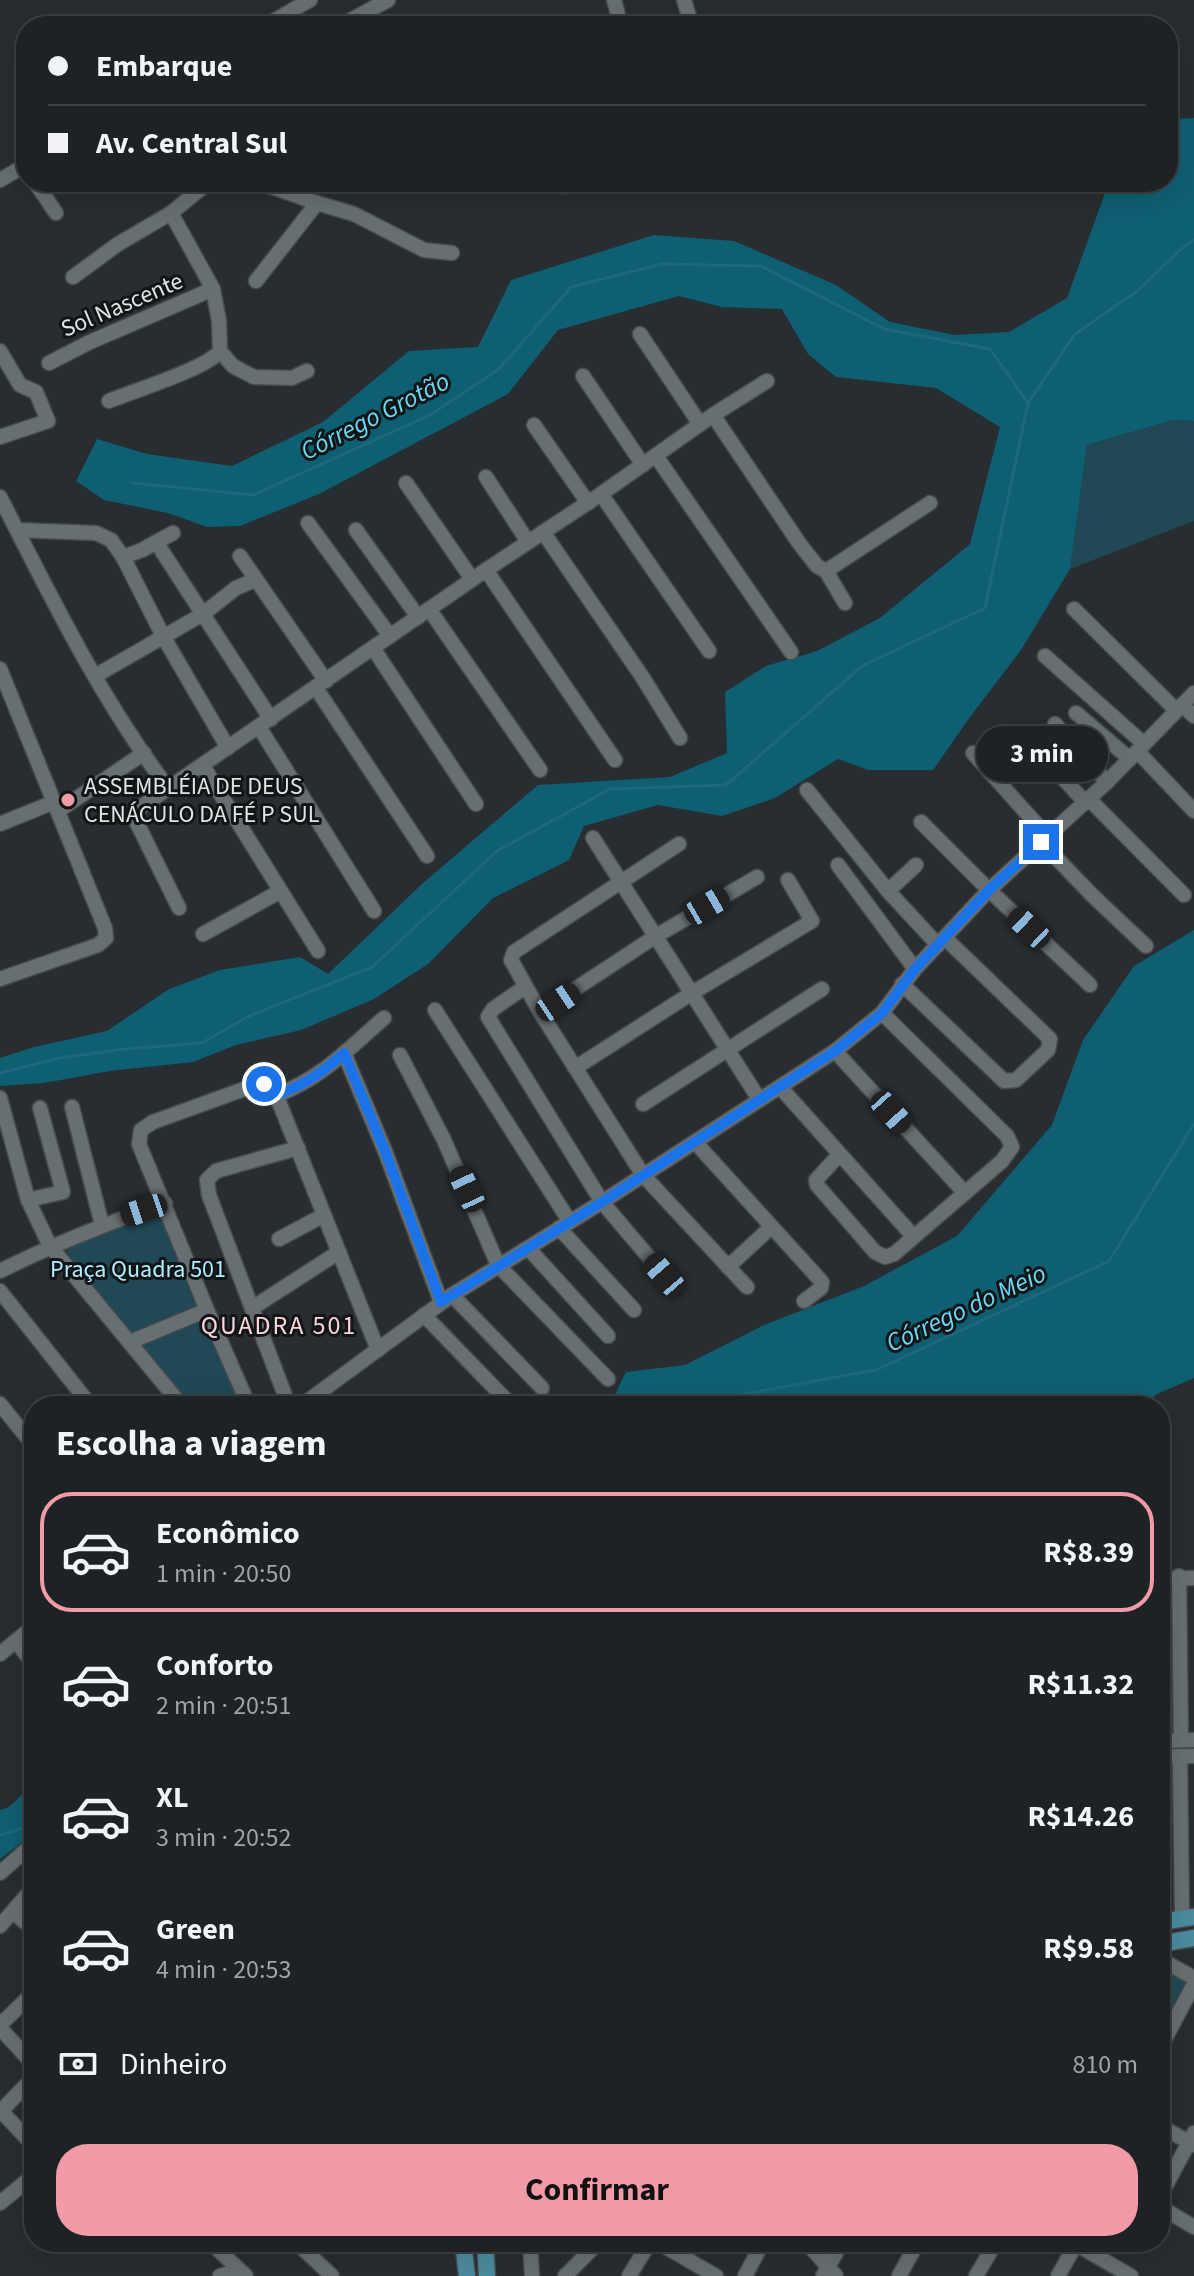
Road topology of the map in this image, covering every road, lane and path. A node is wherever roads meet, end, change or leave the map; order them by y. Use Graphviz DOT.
graph roads {
  1 [pos="310,0"];
  2 [pos="388,0"];
  3 [pos="282,16"];
  4 [pos="358,16"];
  5 [pos="42,192"];
  6 [pos="197,192"];
  7 [pos="286,192"];
  8 [pos="317,203"];
  9 [pos="56,213"];
  10 [pos="171,213"];
  11 [pos="452,253"];
  12 [pos="73,277"];
  13 [pos="256,281"];
  14 [pos="213,289"];
  15 [pos="640,334"];
  16 [pos="0,351"];
  17 [pos="220,351"];
  18 [pos="49,363"];
  19 [pos="307,371"];
  20 [pos="583,376"];
  21 [pos="767,381"];
  22 [pos="109,401"];
  23 [pos="713,415"];
  24 [pos="700,424"];
  25 [pos="534,425"];
  26 [pos="0,437"];
  27 [pos="650,460"];
  28 [pos="486,477"];
  29 [pos="406,483"];
  30 [pos="601,494"];
  31 [pos="0,497"];
  32 [pos="588,503"];
  33 [pos="930,503"];
  34 [pos="308,523"];
  35 [pos="17,530"];
  36 [pos="356,530"];
  37 [pos="543,532"];
  38 [pos="173,533"];
  39 [pos="156,542"];
  40 [pos="528,542"];
  41 [pos="240,556"];
  42 [pos="123,557"];
  43 [pos="486,570"];
  44 [pos="826,571"];
  45 [pos="472,579"];
  46 [pos="255,580"];
  47 [pos="845,603"];
  48 [pos="1074,609"];
  49 [pos="423,613"];
  50 [pos="203,614"];
  51 [pos="163,636"];
  52 [pos="390,636"];
  53 [pos="373,648"];
  54 [pos="709,651"];
  55 [pos="791,652"];
  56 [pos="1045,656"];
  57 [pos="0,669"];
  58 [pos="95,676"];
  59 [pos="321,684"];
  60 [pos="1194,693"];
  61 [pos="1179,707"];
  62 [pos="1076,713"];
  63 [pos="1194,716"];
  64 [pos="265,723"];
  65 [pos="1055,724"];
  66 [pos="1021,733"];
  67 [pos="680,738"];
  68 [pos="228,748"];
  69 [pos="1137,752"];
  70 [pos="144,753"];
  71 [pos="973,753"];
  72 [pos="615,760"];
  73 [pos="203,766"];
  74 [pos="540,770"];
  75 [pos="1107,782"];
  76 [pos="168,788"];
  77 [pos="807,790"];
  78 [pos="1086,800"];
  79 [pos="476,804"];
  80 [pos="56,807"];
  81 [pos="1194,811"];
  82 [pos="921,822"];
  83 [pos="0,824"];
  84 [pos="593,838"];
  85 [pos="1044,840"];
  86 [pos="679,844"];
  87 [pos="427,856"];
  88 [pos="838,865"];
  89 [pos="916,865"];
  90 [pos="757,877"];
  91 [pos="788,880"];
  92 [pos="619,881"];
  93 [pos="989,890"];
  94 [pos="888,891"];
  95 [pos="279,892"];
  96 [pos="1184,895"];
  97 [pos="179,908"];
  98 [pos="374,911"];
  99 [pos="203,934"];
  100 [pos="656,936"];
  101 [pos="941,942"];
  102 [pos="1146,946"];
  103 [pos="318,951"];
  104 [pos="915,969"];
  105 [pos="0,979"];
  106 [pos="902,984"];
  107 [pos="1090,985"];
  108 [pos="525,987"];
  109 [pos="822,989"];
  110 [pos="692,993"];
  111 [pos="435,1010"];
  112 [pos="540,1012"];
  113 [pos="882,1013"];
  114 [pos="384,1018"];
  115 [pos="728,1050"];
  116 [pos="835,1051"];
  117 [pos="344,1053"];
  118 [pos="400,1055"];
  119 [pos="575,1068"];
  120 [pos="780,1087"];
  121 [pos="273,1090"];
  122 [pos="0,1098"];
  123 [pos="759,1099"];
  124 [pos="643,1104"];
  125 [pos="72,1107"];
  126 [pos="40,1108"];
  127 [pos="695,1142"];
  128 [pos="298,1148"];
  129 [pos="839,1155"];
  130 [pos="643,1175"];
  131 [pos="965,1193"];
  132 [pos="28,1200"];
  133 [pos="602,1202"];
  134 [pos="165,1203"];
  135 [pos="324,1215"];
  136 [pos="102,1225"];
  137 [pos="564,1225"];
  138 [pos="771,1227"];
  139 [pos="913,1236"];
  140 [pos="279,1239"];
  141 [pos="50,1246"];
  142 [pos="528,1248"];
  143 [pos="339,1252"];
  144 [pos="498,1265"];
  145 [pos="728,1267"];
  146 [pos="0,1271"];
  147 [pos="664,1275"];
  148 [pos="747,1287"];
  149 [pos="0,1291"];
  150 [pos="447,1298"];
  151 [pos="804,1301"];
  152 [pos="252,1308"];
  153 [pos="207,1310"];
  154 [pos="634,1310"];
  155 [pos="424,1315"];
  156 [pos="608,1336"];
  157 [pos="130,1342"];
  158 [pos="378,1350"];
  159 [pos="608,1379"];
  160 [pos="542,1388"];
  161 [pos="83,1396"];
  162 [pos="174,1396"];
  163 [pos="245,1396"];
  164 [pos="285,1396"];
  165 [pos="318,1396"];
  166 [pos="502,1396"];
  167 [pos="0,1404"];
  168 [pos="24,1434"];
  169 [pos="1187,1577"];
  170 [pos="24,1634"];
  171 [pos="16,1641"];
  172 [pos="24,1652"];
  173 [pos="0,1654"];
  174 [pos="1187,1740"];
  175 [pos="1187,1756"];
  176 [pos="24,1852"];
  177 [pos="0,1873"];
  178 [pos="24,1899"];
  179 [pos="13,1912"];
  180 [pos="1188,1918"];
  181 [pos="24,1921"];
  182 [pos="0,1926"];
  183 [pos="1194,1938"];
  184 [pos="1170,1950"];
  185 [pos="1170,1959"];
  186 [pos="1194,1978"];
  187 [pos="1194,1984"];
  188 [pos="24,2003"];
  189 [pos="0,2027"];
  190 [pos="1170,2029"];
  191 [pos="24,2054"];
  192 [pos="24,2087"];
  193 [pos="0,2112"];
  194 [pos="1170,2130"];
  195 [pos="24,2136"];
  196 [pos="1192,2140"];
  197 [pos="1170,2178"];
  198 [pos="24,2183"];
  199 [pos="0,2203"];
  200 [pos="1170,2213"];
  201 [pos="1194,2227"];
  202 [pos="221,2252"];
  203 [pos="307,2252"];
  204 [pos="463,2252"];
  205 [pos="486,2252"];
  206 [pos="531,2252"];
  207 [pos="589,2252"];
  208 [pos="644,2252"];
  209 [pos="685,2252"];
  210 [pos="758,2252"];
  211 [pos="813,2252"];
  212 [pos="838,2252"];
  213 [pos="912,2252"];
  214 [pos="990,2252"];
  215 [pos="1070,2252"];
  216 [pos="1090,2252"];
  217 [pos="243,2273"];
  218 [pos="829,2273"];
  219 [pos="710,2274"];
  220 [pos="220,2276"];
  221 [pos="332,2276"];
  222 [pos="467,2276"];
  223 [pos="487,2276"];
  224 [pos="532,2276"];
  225 [pos="565,2276"];
  226 [pos="629,2276"];
  227 [pos="745,2276"];
  228 [pos="899,2276"];
  229 [pos="976,2276"];
  230 [pos="1058,2276"];
  231 [pos="1131,2276"];
  1 -- 3 [label="street"];
  2 -- 4 [label="street"];
  5 -- 9 [label="street"];
  6 -- 10 [label="street, Sol Nascente"];
  7 -- 8 [label="street"];
  8 -- 11 [label="street"];
  8 -- 13 [label="street"];
  10 -- 12 [label="street, Sol Nascente"];
  10 -- 14 [label="street"];
  14 -- 17 [label="street"];
  14 -- 18 [label="street, Sol Nascente"];
  15 -- 24 [label="street"];
  16 -- 26 [label="street"];
  17 -- 19 [label="street"];
  17 -- 22 [label="street"];
  20 -- 27 [label="street"];
  21 -- 23 [label="street"];
  23 -- 24 [label="street"];
  23 -- 44 [label="street"];
  24 -- 27 [label="street"];
  25 -- 32 [label="street"];
  27 -- 30 [label="street"];
  27 -- 55 [label="street"];
  28 -- 40 [label="street"];
  29 -- 45 [label="street"];
  30 -- 32 [label="street"];
  30 -- 54 [label="street"];
  31 -- 35 [label="street"];
  32 -- 37 [label="street"];
  33 -- 44 [label="street"];
  34 -- 52 [label="street"];
  35 -- 42 [label="street"];
  35 -- 58 [label="street"];
  36 -- 49 [label="street"];
  37 -- 40 [label="street"];
  37 -- 67 [label="street"];
  38 -- 39 [label="street"];
  39 -- 42 [label="street"];
  39 -- 50 [label="street"];
  40 -- 43 [label="street"];
  41 -- 46 [label="street"];
  42 -- 51 [label="street"];
  43 -- 45 [label="street"];
  43 -- 72 [label="street"];
  44 -- 47 [label="street"];
  45 -- 49 [label="street"];
  46 -- 50 [label="street"];
  46 -- 59 [label="street"];
  48 -- 61 [label="street"];
  49 -- 52 [label="street"];
  49 -- 74 [label="street"];
  50 -- 51 [label="street"];
  50 -- 64 [label="street"];
  51 -- 58 [label="street"];
  51 -- 68 [label="street"];
  52 -- 53 [label="street"];
  53 -- 59 [label="street"];
  53 -- 79 [label="street"];
  56 -- 69 [label="street"];
  57 -- 80 [label="street"];
  58 -- 70 [label="street"];
  59 -- 64 [label="street"];
  59 -- 87 [label="street"];
  60 -- 61 [label="street"];
  61 -- 63 [label="street"];
  61 -- 69 [label="street"];
  62 -- 69 [label="street"];
  64 -- 68 [label="street"];
  64 -- 98 [label="street"];
  65 -- 75 [label="street"];
  66 -- 78 [label="street"];
  68 -- 73 [label="street"];
  69 -- 75 [label="street"];
  69 -- 81 [label="street"];
  70 -- 76 [label="street"];
  70 -- 80 [label="street"];
  71 -- 85 [label="street"];
  73 -- 76 [label="street"];
  73 -- 95 [label="street"];
  75 -- 78 [label="street"];
  76 -- 97 [label="street"];
  77 -- 94 [label="street"];
  78 -- 85 [label="street"];
  78 -- 96 [label="street"];
  80 -- 83 [label="street"];
  80 -- 105 [label="street"];
  82 -- 93 [label="street"];
  84 -- 92 [label="street"];
  85 -- 93 [label="street"];
  85 -- 102 [label="street"];
  86 -- 92 [label="street"];
  88 -- 104 [label="street"];
  89 -- 94 [label="street"];
  90 -- 100 [label="street"];
  91 -- 110 [label="street"];
  92 -- 100 [label="street"];
  92 -- 108 [label="street"];
  93 -- 101 [label="street"];
  93 -- 107 [label="street"];
  94 -- 101 [label="street"];
  95 -- 99 [label="street"];
  95 -- 103 [label="street"];
  100 -- 110 [label="street"];
  100 -- 112 [label="street"];
  101 -- 104 [label="street"];
  101 -- 106 [label="street"];
  104 -- 106 [label="street"];
  106 -- 113 [label="street"];
  108 -- 112 [label="street"];
  108 -- 133 [label="street"];
  109 -- 115 [label="street"];
  110 -- 115 [label="street"];
  110 -- 119 [label="street"];
  111 -- 137 [label="street"];
  112 -- 119 [label="street"];
  113 -- 116 [label="street"];
  113 -- 131 [label="street"];
  114 -- 117 [label="street"];
  115 -- 123 [label="street"];
  115 -- 124 [label="street"];
  116 -- 120 [label="street"];
  116 -- 131 [label="street"];
  117 -- 121 [label="street"];
  117 -- 150 [label="street"];
  118 -- 144 [label="street"];
  119 -- 130 [label="street"];
  120 -- 123 [label="street"];
  120 -- 129 [label="street"];
  121 -- 128 [label="street"];
  121 -- 134 [label="street"];
  122 -- 132 [label="street"];
  123 -- 127 [label="street"];
  125 -- 136 [label="street"];
  126 -- 132 [label="street"];
  127 -- 130 [label="street"];
  127 -- 138 [label="street"];
  128 -- 135 [label="street"];
  128 -- 152 [label="street"];
  129 -- 139 [label="street"];
  129 -- 139 [label="street"];
  130 -- 133 [label="street"];
  130 -- 145 [label="street"];
  131 -- 139 [label="street"];
  132 -- 141 [label="street"];
  133 -- 137 [label="street"];
  133 -- 147 [label="street"];
  134 -- 136 [label="street"];
  134 -- 153 [label="street"];
  135 -- 140 [label="street"];
  135 -- 143 [label="street"];
  136 -- 141 [label="street"];
  137 -- 142 [label="street"];
  137 -- 154 [label="street"];
  138 -- 145 [label="street"];
  138 -- 151 [label="street"];
  141 -- 146 [label="street"];
  141 -- 157 [label="street"];
  142 -- 144 [label="street"];
  142 -- 156 [label="street"];
  143 -- 152 [label="street"];
  143 -- 158 [label="street"];
  144 -- 150 [label="street"];
  144 -- 159 [label="street"];
  145 -- 148 [label="street"];
  149 -- 161 [label="street"];
  150 -- 155 [label="street"];
  150 -- 160 [label="street"];
  152 -- 164 [label="street"];
  153 -- 157 [label="street"];
  153 -- 163 [label="street"];
  155 -- 158 [label="street"];
  155 -- 166 [label="street"];
  157 -- 162 [label="street"];
  158 -- 165 [label="street"];
  167 -- 168 [label="street"];
  169 -- 174 [label="street"];
  170 -- 171 [label="street"];
  171 -- 172 [label="street"];
  171 -- 173 [label="street"];
  175 -- 180 [label="street"];
  176 -- 177 [label="street"];
  178 -- 179 [label="street"];
  179 -- 181 [label="street"];
  179 -- 182 [label="street"];
  183 -- 184 [label="main road"];
  185 -- 186 [label="street"];
  187 -- 190 [label="street"];
  188 -- 189 [label="street"];
  189 -- 191 [label="street"];
  192 -- 193 [label="street"];
  193 -- 195 [label="street"];
  194 -- 196 [label="street"];
  196 -- 197 [label="street"];
  198 -- 199 [label="street"];
  200 -- 201 [label="street"];
  202 -- 217 [label="street"];
  203 -- 221 [label="street"];
  204 -- 222 [label="main road"];
  205 -- 223 [label="main road"];
  206 -- 224 [label="street"];
  207 -- 225 [label="street"];
  208 -- 226 [label="street"];
  209 -- 219 [label="street"];
  210 -- 227 [label="street"];
  211 -- 218 [label="street"];
  212 -- 218 [label="street"];
  213 -- 228 [label="street"];
  214 -- 229 [label="street"];
  215 -- 230 [label="street"];
  216 -- 231 [label="street"];
  217 -- 220 [label="street"];
}
